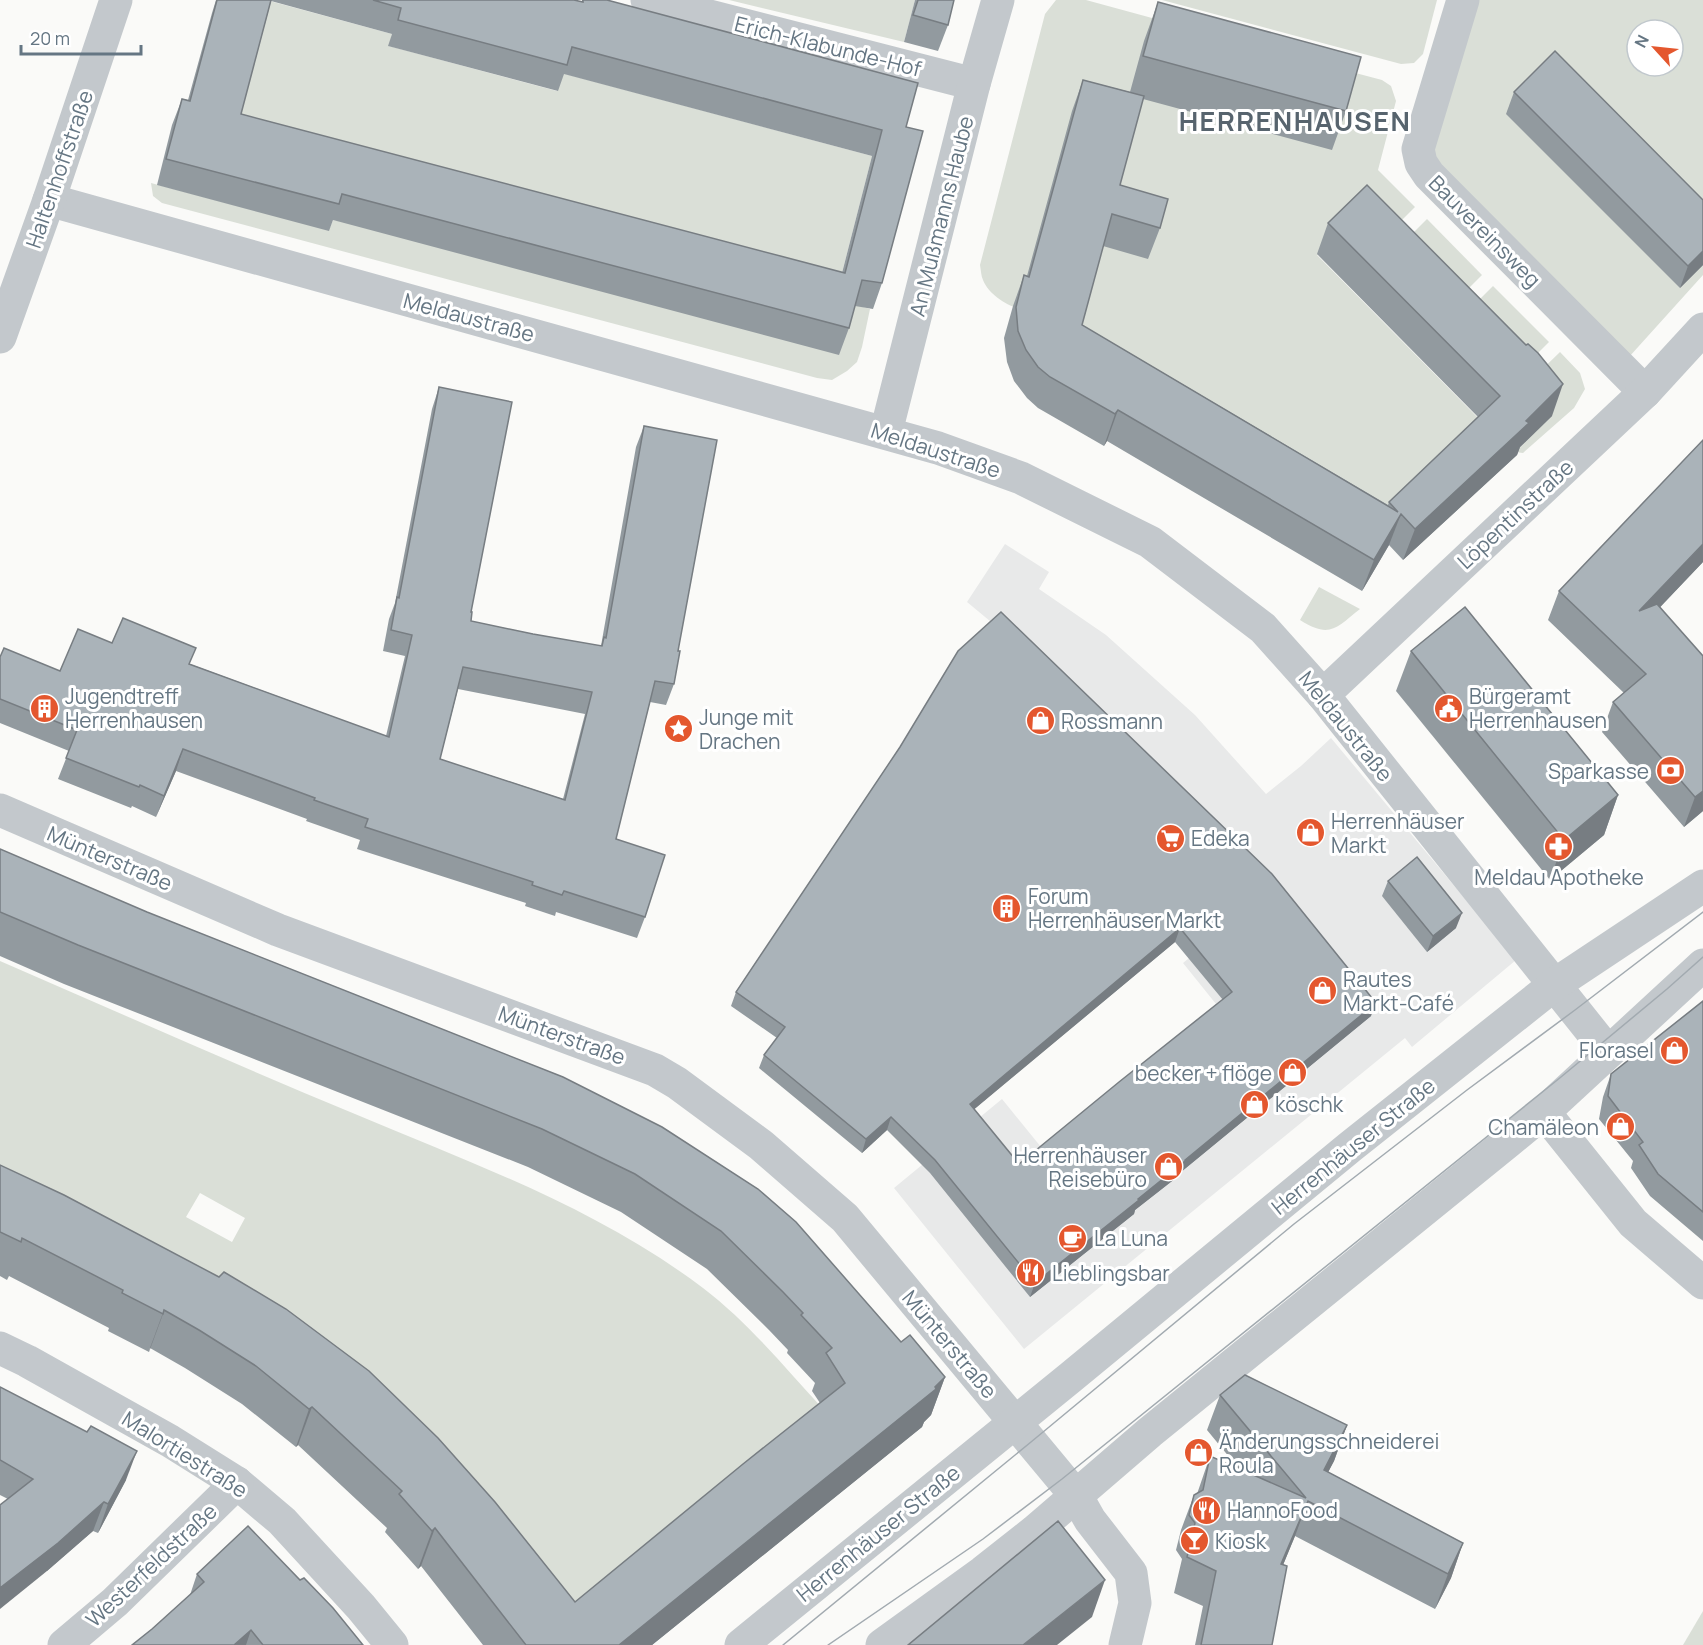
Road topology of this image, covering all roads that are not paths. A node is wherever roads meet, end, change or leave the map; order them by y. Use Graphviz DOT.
graph roads {
  1 [pos="116,0"];
  2 [pos="647,0"];
  3 [pos="998,0"];
  4 [pos="1463,0"];
  5 [pos="974,84"];
  6 [pos="49,200"];
  7 [pos="2,329"];
  8 [pos="1703,329"];
  9 [pos="1645,392"];
  10 [pos="886,432"];
  11 [pos="1323,695"];
  12 [pos="0,810"];
  13 [pos="1703,886"];
  14 [pos="1703,965"];
  15 [pos="1554,985"];
  16 [pos="1608,1052"];
  17 [pos="1544,1112"];
  18 [pos="1703,1283"];
  19 [pos="0,1348"];
  20 [pos="1015,1423"];
  21 [pos="237,1483"];
  22 [pos="1077,1497"];
  23 [pos="64,1645"];
  24 [pos="392,1645"];
  25 [pos="741,1645"];
  26 [pos="882,1645"];
  27 [pos="1125,1645"];
  1 -- 6 [label="street, Haltenhoffstraße"];
  2 -- 5 [label="street, Erich-Klabunde-Hof"];
  3 -- 5 [label="street, An Mußmanns Haube"];
  4 -- 9 [label="street, Bauvereinsweg"];
  5 -- 10 [label="street, An Mußmanns Haube"];
  6 -- 7 [label="street, Haltenhoffstraße"];
  6 -- 10 [label="street, Meldaustraße"];
  8 -- 9 [label="street, Löpentinstraße"];
  9 -- 11 [label="street, Löpentinstraße"];
  10 -- 11 [label="street, Meldaustraße"];
  11 -- 15 [label="street, Meldaustraße"];
  12 -- 20 [label="street, Münterstraße"];
  13 -- 15 [label="street, Herrenhäuser Straße"];
  14 -- 16 [label="street"];
  15 -- 16 [label="street, Meldaustraße"];
  15 -- 20 [label="street, Herrenhäuser Straße"];
  16 -- 17 [label="street"];
  17 -- 18 [label="street"];
  17 -- 22 [label="street"];
  19 -- 21 [label="street, Malortiestraße"];
  20 -- 22 [label="street"];
  20 -- 25 [label="street, Herrenhäuser Straße"];
  21 -- 23 [label="street, Westerfeldstraße"];
  21 -- 24 [label="street, Malortiestraße"];
  22 -- 26 [label="street"];
  22 -- 27 [label="street"];
}
